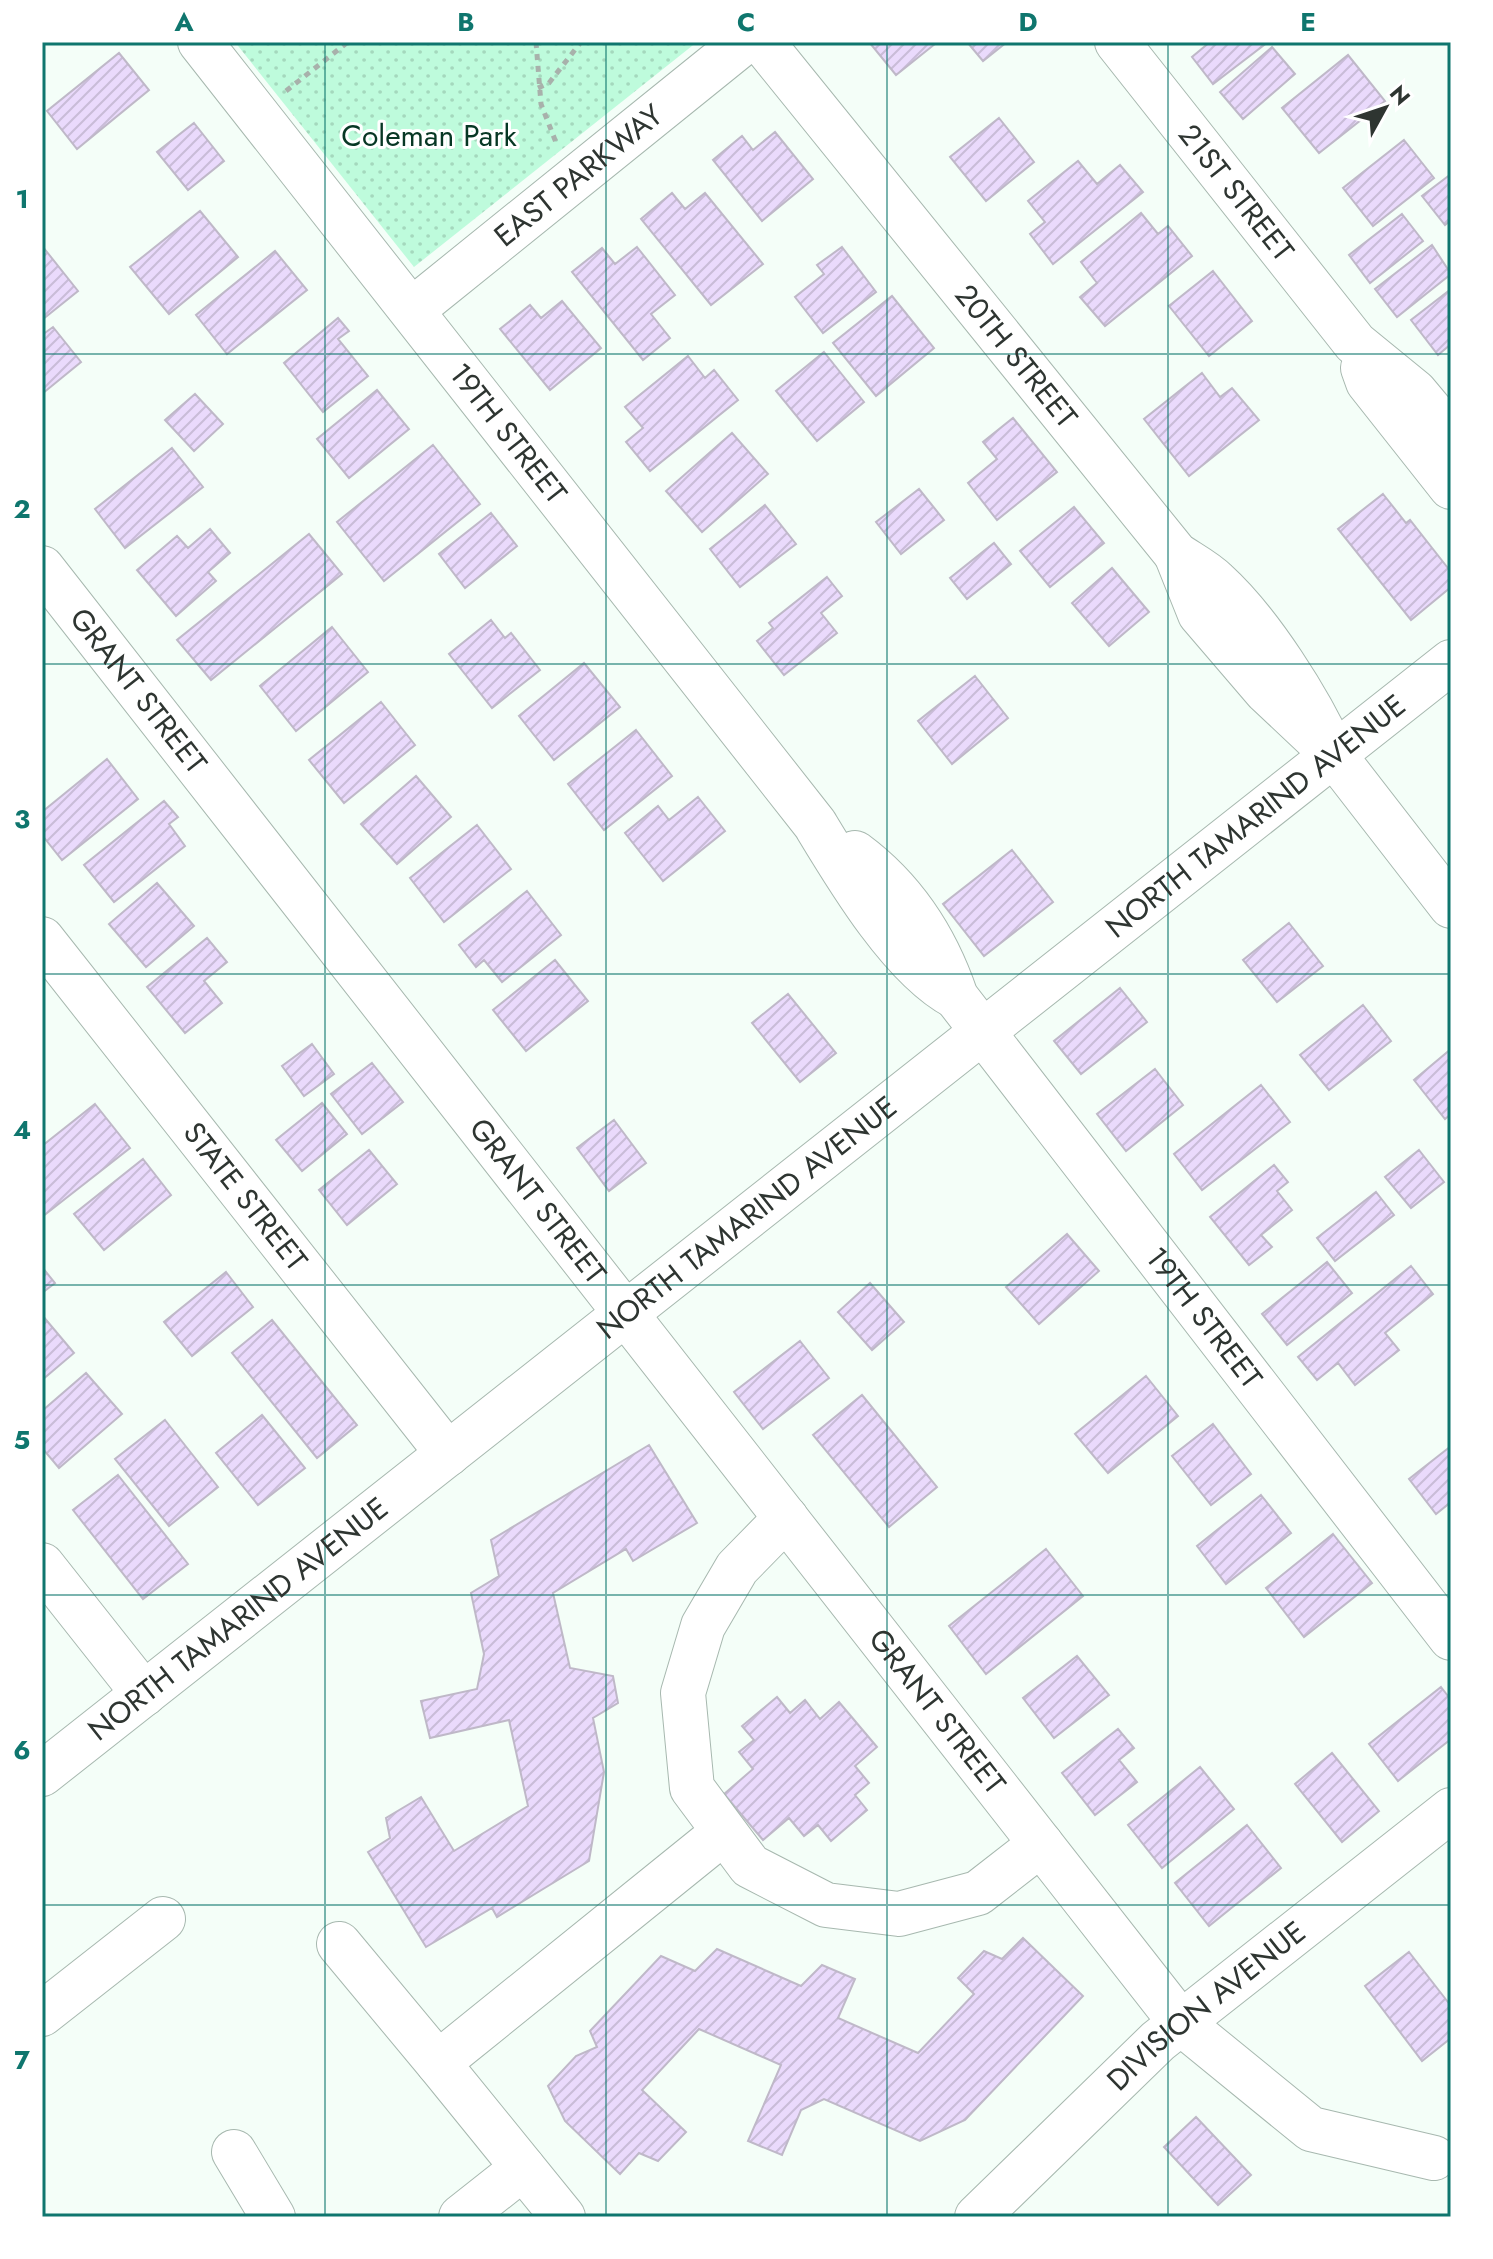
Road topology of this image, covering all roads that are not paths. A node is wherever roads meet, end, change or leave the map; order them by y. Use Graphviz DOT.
graph roads {
  1 [pos="200,42"];
  2 [pos="744,42"];
  3 [pos="762,42"];
  4 [pos="790,42"];
  5 [pos="1117,42"];
  6 [pos="856,160"];
  7 [pos="412,310"];
  8 [pos="1355,343"];
  9 [pos="1451,435"];
  10 [pos="1451,487"];
  11 [pos="42,568"];
  12 [pos="1451,662"];
  13 [pos="1334,755"];
  14 [pos="1451,906"];
  15 [pos="42,939"];
  16 [pos="983,1031"];
  17 [pos="625,1313"];
  18 [pos="448,1454"];
  19 [pos="786,1518"];
  20 [pos="42,1565"];
  21 [pos="1451,1638"];
  22 [pos="144,1694"];
  23 [pos="42,1774"];
  24 [pos="1451,1810"];
  25 [pos="724,1832"];
  26 [pos="1041,1844"];
  27 [pos="163,1919"];
  28 [pos="339,1944"];
  29 [pos="42,2014"];
  30 [pos="1181,2023"];
  31 [pos="438,2063"];
  32 [pos="234,2152"];
  33 [pos="1434,2158"];
  34 [pos="523,2168"];
  35 [pos="273,2217"];
  36 [pos="461,2217"];
  37 [pos="563,2217"];
  38 [pos="977,2217"];
  1 -- 7 [label="street, 19TH STREET"];
  2 -- 7 [label="street, EAST PARKWAY"];
  3 -- 6 [label="street, 20TH STREET"];
  4 -- 6 [label="street, 20TH STREET"];
  5 -- 8 [label="street, 21ST STREET"];
  6 -- 13 [label="street, 20TH STREET"];
  7 -- 16 [label="street, 19TH STREET"];
  8 -- 9 [label="street, 21ST STREET"];
  8 -- 10 [label="street, 21ST STREET"];
  11 -- 17 [label="street, GRANT STREET"];
  12 -- 13 [label="street, NORTH TAMARIND AVENUE"];
  13 -- 14 [label="street, 20TH STREET"];
  13 -- 16 [label="street, NORTH TAMARIND AVENUE"];
  15 -- 18 [label="street, STATE STREET"];
  16 -- 17 [label="street, NORTH TAMARIND AVENUE"];
  16 -- 21 [label="street, 19TH STREET"];
  17 -- 18 [label="street, NORTH TAMARIND AVENUE"];
  17 -- 19 [label="street, GRANT STREET"];
  18 -- 22 [label="street, NORTH TAMARIND AVENUE"];
  19 -- 25 [label="street"];
  19 -- 26 [label="street, GRANT STREET"];
  20 -- 22 [label="street"];
  22 -- 23 [label="street, NORTH TAMARIND AVENUE"];
  24 -- 30 [label="street, DIVISION AVENUE"];
  25 -- 26 [label="street"];
  25 -- 31 [label="street"];
  26 -- 30 [label="street, GRANT STREET"];
  27 -- 29 [label="street"];
  28 -- 31 [label="street"];
  30 -- 33 [label="street, GRANT STREET"];
  30 -- 38 [label="street, DIVISION AVENUE"];
  31 -- 34 [label="street"];
  32 -- 35 [label="street"];
  34 -- 36 [label="street"];
  34 -- 37 [label="street"];
}
